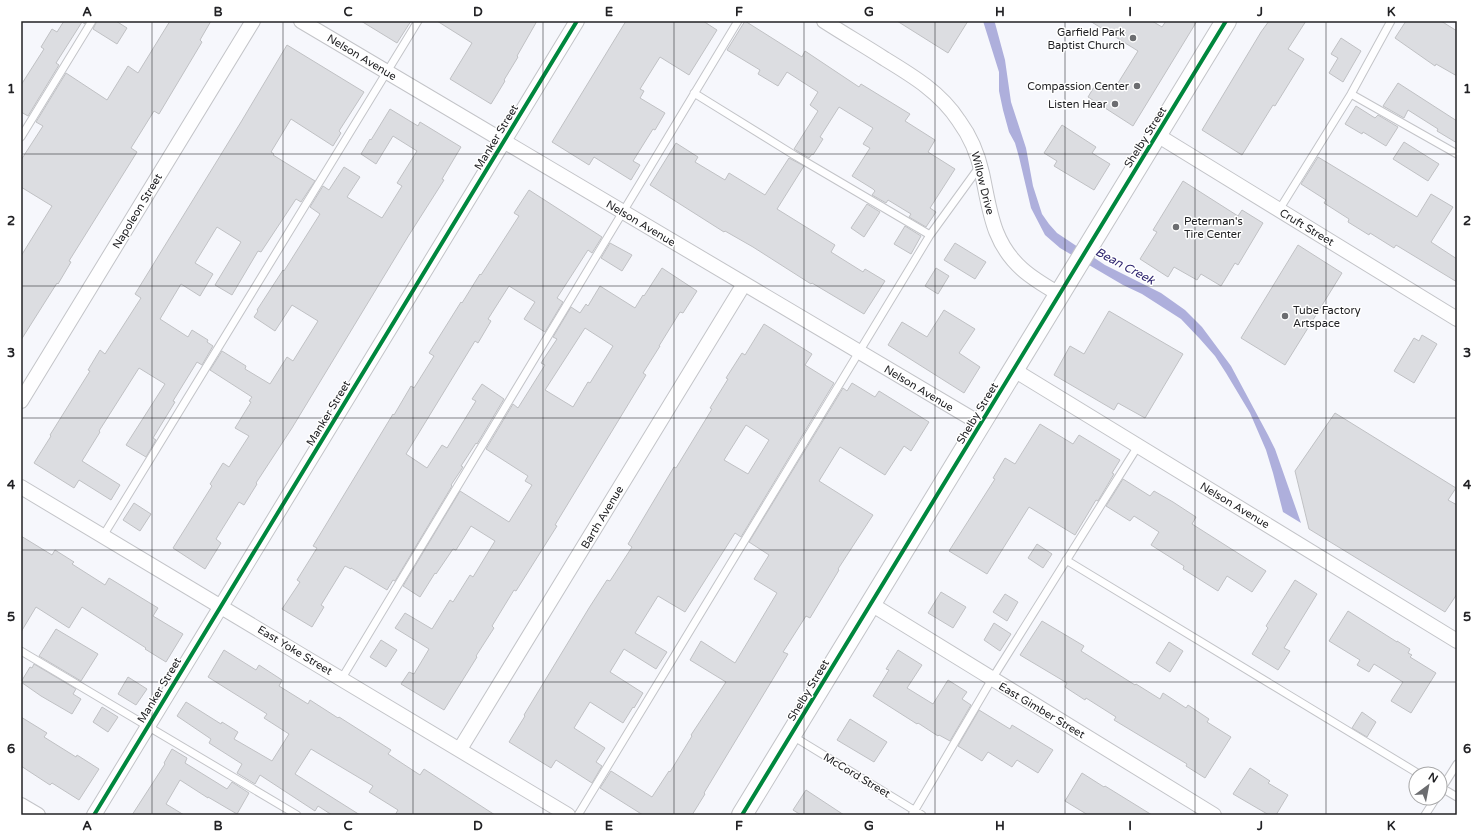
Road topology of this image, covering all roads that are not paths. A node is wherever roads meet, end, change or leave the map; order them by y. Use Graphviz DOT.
graph roads {
  1 [pos="92,21"];
  2 [pos="253,21"];
  3 [pos="301,21"];
  4 [pos="418,21"];
  5 [pos="577,21"];
  6 [pos="738,21"];
  7 [pos="824,21"];
  8 [pos="1226,21"];
  9 [pos="1391,21"];
  10 [pos="387,72"];
  11 [pos="694,93"];
  12 [pos="1352,94"];
  13 [pos="1157,135"];
  14 [pos="21,137"];
  15 [pos="504,142"];
  16 [pos="1457,154"];
  17 [pos="980,166"];
  18 [pos="1279,210"];
  19 [pos="622,212"];
  20 [pos="930,235"];
  21 [pos="744,284"];
  22 [pos="1064,287"];
  23 [pos="1457,319"];
  24 [pos="858,352"];
  25 [pos="1014,370"];
  26 [pos="21,401"];
  27 [pos="981,424"];
  28 [pos="1138,446"];
  29 [pos="21,487"];
  30 [pos="103,536"];
  31 [pos="1066,560"];
  32 [pos="871,604"];
  33 [pos="221,607"];
  34 [pos="1457,641"];
  35 [pos="21,651"];
  36 [pos="342,678"];
  37 [pos="992,679"];
  38 [pos="148,726"];
  39 [pos="791,735"];
  40 [pos="460,749"];
  41 [pos="1457,764"];
  42 [pos="1408,767"];
  43 [pos="1448,778"];
  44 [pos="1448,792"];
  45 [pos="1457,797"];
  46 [pos="21,805"];
  47 [pos="1431,806"];
  48 [pos="913,813"];
  49 [pos="38,815"];
  50 [pos="94,815"];
  51 [pos="297,815"];
  52 [pos="568,815"];
  53 [pos="578,815"];
  54 [pos="742,815"];
  55 [pos="922,815"];
  56 [pos="1214,815"];
  57 [pos="1425,815"];
  1 -- 14 [label="lane"];
  2 -- 26 [label="street, Napoleon Street"];
  3 -- 10 [label="street, Nelson Avenue"];
  4 -- 10 [label="lane"];
  5 -- 15 [label="street, Manker Street"];
  6 -- 11 [label="lane"];
  7 -- 17 [label="street, Willow Drive"];
  8 -- 13 [label="main road, Shelby Street"];
  9 -- 12 [label="lane"];
  10 -- 15 [label="street, Nelson Avenue"];
  10 -- 30 [label="lane"];
  11 -- 19 [label="lane"];
  11 -- 20 [label="lane"];
  12 -- 16 [label="lane"];
  12 -- 18 [label="lane"];
  13 -- 18 [label="street, Cruft Street"];
  13 -- 22 [label="main road, Shelby Street"];
  15 -- 19 [label="street, Nelson Avenue"];
  15 -- 33 [label="street, Manker Street"];
  17 -- 20 [label="lane"];
  17 -- 22 [label="street, Willow Drive"];
  18 -- 23 [label="street, Cruft Street"];
  19 -- 21 [label="street, Nelson Avenue"];
  19 -- 36 [label="lane"];
  20 -- 24 [label="lane"];
  21 -- 24 [label="street, Nelson Avenue"];
  21 -- 40 [label="street, Barth Avenue"];
  22 -- 25 [label="main road, Shelby Street"];
  24 -- 27 [label="street, Nelson Avenue"];
  24 -- 53 [label="lane"];
  25 -- 27 [label="main road, Shelby Street"];
  25 -- 28 [label="street, Nelson Avenue"];
  27 -- 32 [label="main road, Shelby Street"];
  28 -- 31 [label="lane"];
  28 -- 34 [label="street, Nelson Avenue"];
  29 -- 30 [label="street, East Yoke Street"];
  30 -- 33 [label="street, East Yoke Street"];
  31 -- 37 [label="lane"];
  31 -- 42 [label="lane"];
  32 -- 37 [label="street, East Gimber Street"];
  32 -- 39 [label="main road, Shelby Street"];
  33 -- 36 [label="street, East Yoke Street"];
  33 -- 38 [label="street, Manker Street"];
  35 -- 38 [label="lane"];
  36 -- 40 [label="street, East Yoke Street"];
  37 -- 48 [label="lane"];
  37 -- 56 [label="street, East Gimber Street"];
  38 -- 50 [label="street, Manker Street"];
  38 -- 51 [label="lane"];
  39 -- 48 [label="lane, McCord Street"];
  39 -- 54 [label="main road, Shelby Street"];
  40 -- 52 [label="street, East Yoke Street"];
  41 -- 43 [label="lane"];
  44 -- 45 [label="lane"];
  46 -- 49 [label="street"];
  47 -- 57 [label="lane"];
  48 -- 55 [label="lane, McCord Street"];
}
